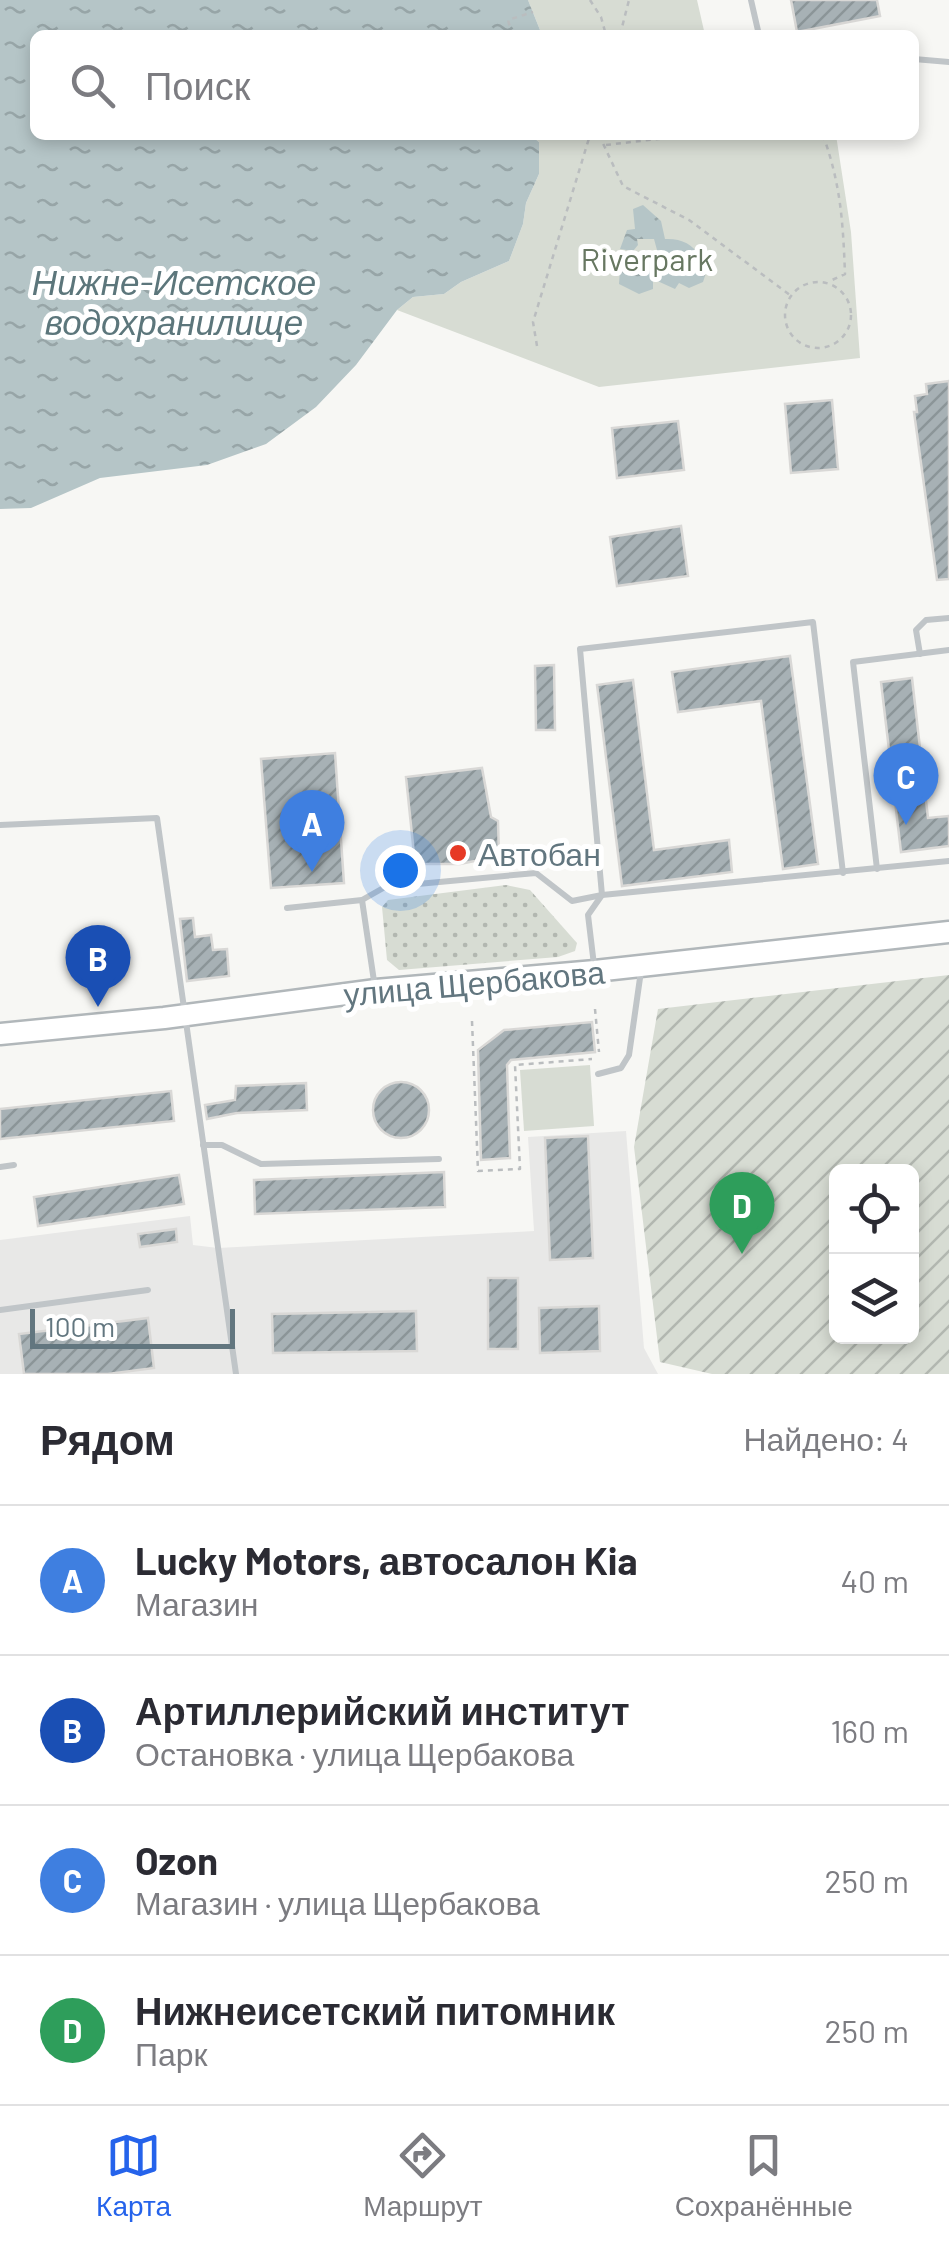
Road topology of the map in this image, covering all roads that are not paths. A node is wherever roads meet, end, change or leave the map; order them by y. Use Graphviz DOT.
graph roads {
  1 [pos="751,0"];
  2 [pos="758,30"];
  3 [pos="919,59"];
  4 [pos="949,62"];
  5 [pos="949,618"];
  6 [pos="949,650"];
  7 [pos="920,654"];
  8 [pos="0,825"];
  9 [pos="949,861"];
  10 [pos="877,869"];
  11 [pos="843,873"];
  12 [pos="602,895"];
  13 [pos="362,900"];
  14 [pos="287,908"];
  15 [pos="949,932"];
  16 [pos="641,966"];
  17 [pos="595,971"];
  18 [pos="376,990"];
  19 [pos="184,1015"];
  20 [pos="0,1034"];
  21 [pos="598,1074"];
  22 [pos="203,1144"];
  23 [pos="439,1159"];
  24 [pos="14,1165"];
  25 [pos="0,1167"];
  26 [pos="148,1290"];
  27 [pos="0,1310"];
  28 [pos="236,1374"];
  1 -- 2 [label="lane"];
  3 -- 4 [label="lane"];
  5 -- 7 [label="lane"];
  6 -- 7 [label="lane"];
  7 -- 10 [label="lane"];
  8 -- 19 [label="lane"];
  9 -- 10 [label="lane"];
  10 -- 11 [label="lane"];
  11 -- 12 [label="lane"];
  11 -- 12 [label="lane"];
  12 -- 13 [label="lane"];
  12 -- 17 [label="lane"];
  13 -- 14 [label="lane"];
  13 -- 18 [label="lane"];
  15 -- 16 [label="main road, улица Щербакова"];
  16 -- 17 [label="main road, улица Щербакова"];
  16 -- 21 [label="lane"];
  17 -- 18 [label="main road, улица Щербакова"];
  18 -- 19 [label="main road, улица Щербакова"];
  19 -- 20 [label="main road, улица Щербакова"];
  19 -- 22 [label="lane"];
  22 -- 23 [label="lane"];
  22 -- 28 [label="lane"];
  24 -- 25 [label="lane"];
  26 -- 27 [label="lane"];
}
